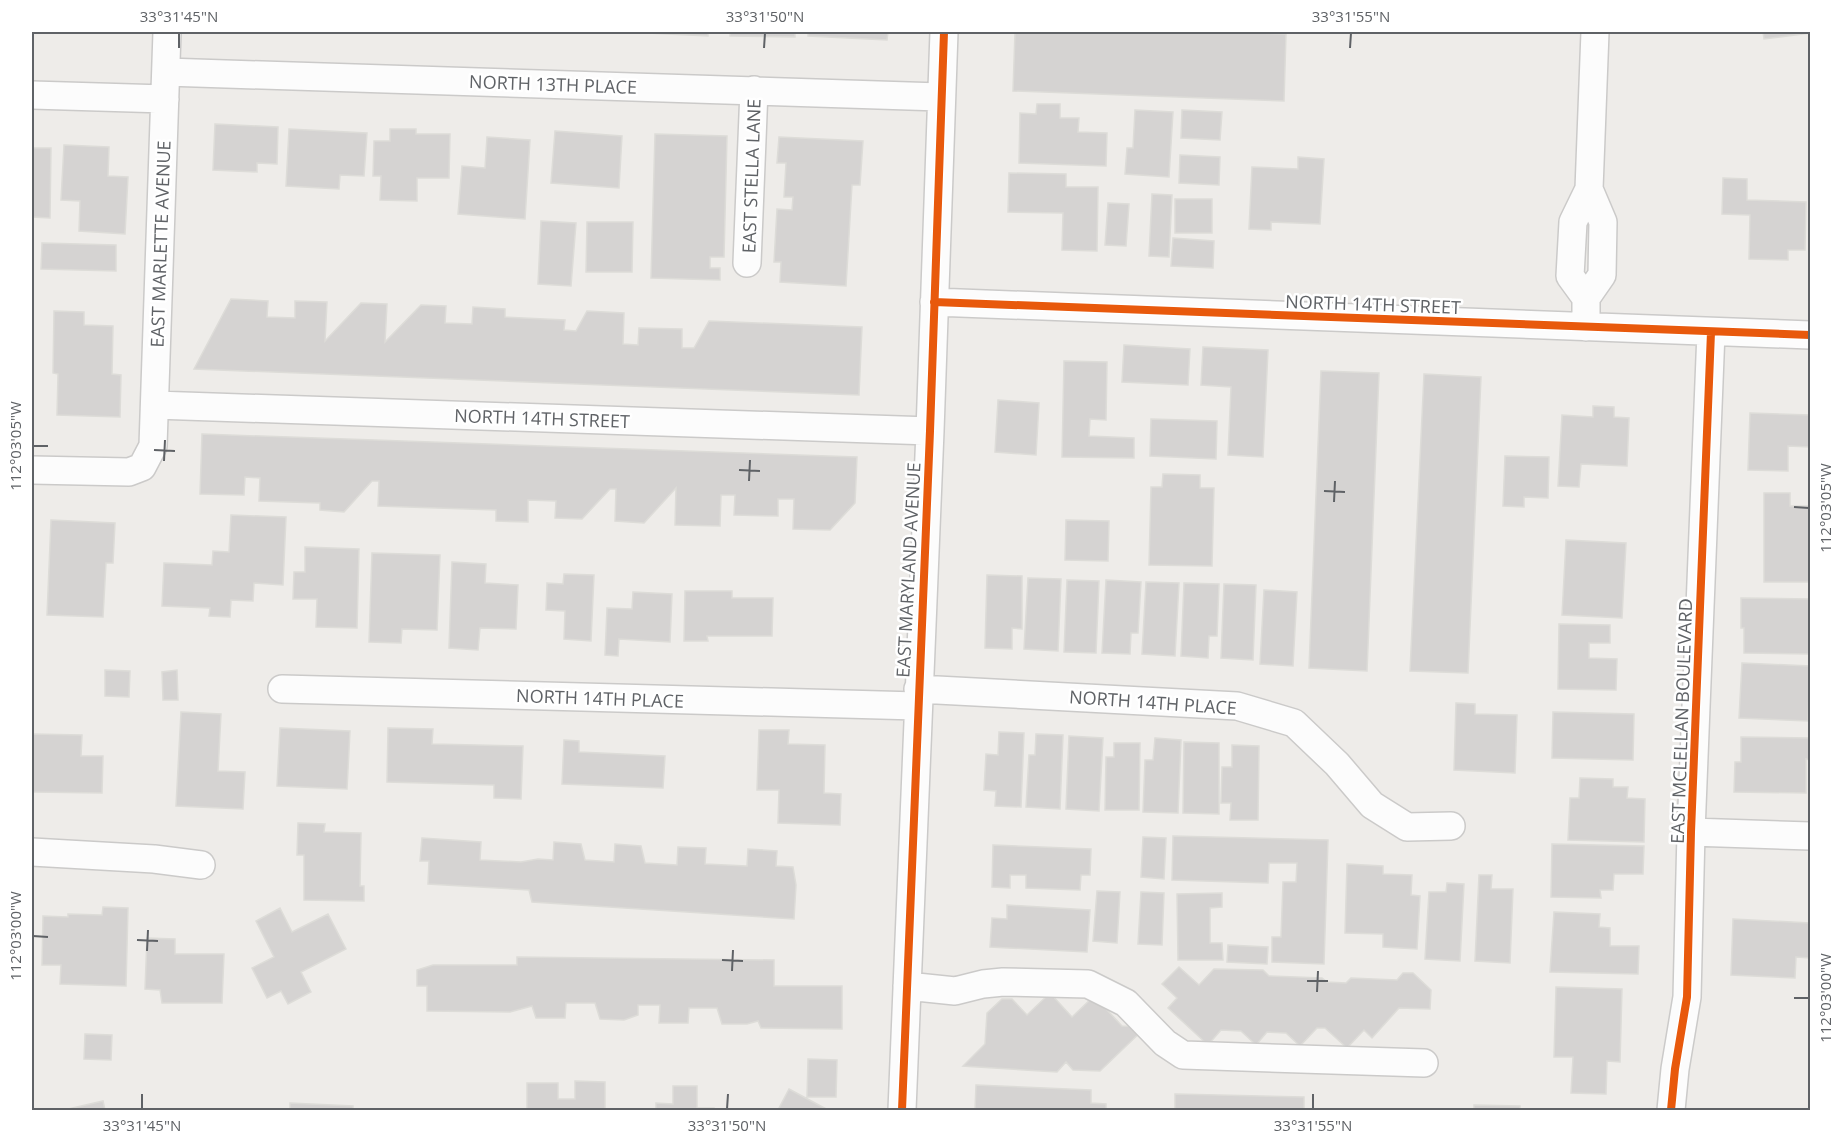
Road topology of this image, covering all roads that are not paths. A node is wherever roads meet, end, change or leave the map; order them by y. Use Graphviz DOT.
graph roads {
  1 [pos="167,32"];
  2 [pos="944,32"];
  3 [pos="1595,32"];
  4 [pos="166,72"];
  5 [pos="754,90"];
  6 [pos="32,95"];
  7 [pos="940,97"];
  8 [pos="165,99"];
  9 [pos="1589,189"];
  10 [pos="1572,244"];
  11 [pos="1603,245"];
  12 [pos="747,263"];
  13 [pos="1587,298"];
  14 [pos="934,302"];
  15 [pos="1586,327"];
  16 [pos="1710,332"];
  17 [pos="1810,335"];
  18 [pos="155,405"];
  19 [pos="930,431"];
  20 [pos="32,470"];
  21 [pos="282,688"];
  22 [pos="918,698"];
  23 [pos="1451,826"];
  24 [pos="1691,832"];
  25 [pos="1810,836"];
  26 [pos="32,852"];
  27 [pos="201,866"];
  28 [pos="907,987"];
  29 [pos="1424,1063"];
  30 [pos="902,1110"];
  31 [pos="1671,1110"];
  1 -- 4 [label="street, EAST MARLETTE AVENUE"];
  2 -- 7 [label="street, EAST MARYLAND AVENUE"];
  3 -- 9 [label="street"];
  4 -- 5 [label="street, NORTH 13TH PLACE"];
  4 -- 8 [label="street, EAST MARLETTE AVENUE"];
  5 -- 7 [label="street, NORTH 13TH PLACE"];
  5 -- 12 [label="street, EAST STELLA LANE"];
  6 -- 8 [label="street"];
  7 -- 14 [label="street, EAST MARYLAND AVENUE"];
  8 -- 18 [label="street, EAST MARLETTE AVENUE"];
  9 -- 10 [label="street"];
  9 -- 11 [label="street"];
  10 -- 11 [label="street"];
  10 -- 13 [label="street"];
  11 -- 13 [label="street"];
  13 -- 15 [label="street"];
  14 -- 15 [label="street, NORTH 14TH STREET"];
  14 -- 19 [label="street, EAST MARYLAND AVENUE"];
  15 -- 16 [label="street, NORTH 14TH STREET"];
  16 -- 17 [label="street, NORTH 14TH STREET"];
  16 -- 24 [label="street, EAST MCLELLAN BOULEVARD"];
  18 -- 19 [label="street, NORTH 14TH STREET"];
  18 -- 20 [label="street, EAST MARLETTE AVENUE"];
  19 -- 22 [label="street, EAST MARYLAND AVENUE"];
  21 -- 22 [label="street, NORTH 14TH PLACE"];
  22 -- 23 [label="street, NORTH 14TH PLACE"];
  22 -- 28 [label="street, EAST MARYLAND AVENUE"];
  24 -- 25 [label="street"];
  24 -- 31 [label="street, EAST MCLELLAN BOULEVARD"];
  26 -- 27 [label="street"];
  28 -- 29 [label="street"];
  28 -- 30 [label="street, EAST MARYLAND AVENUE"];
}
